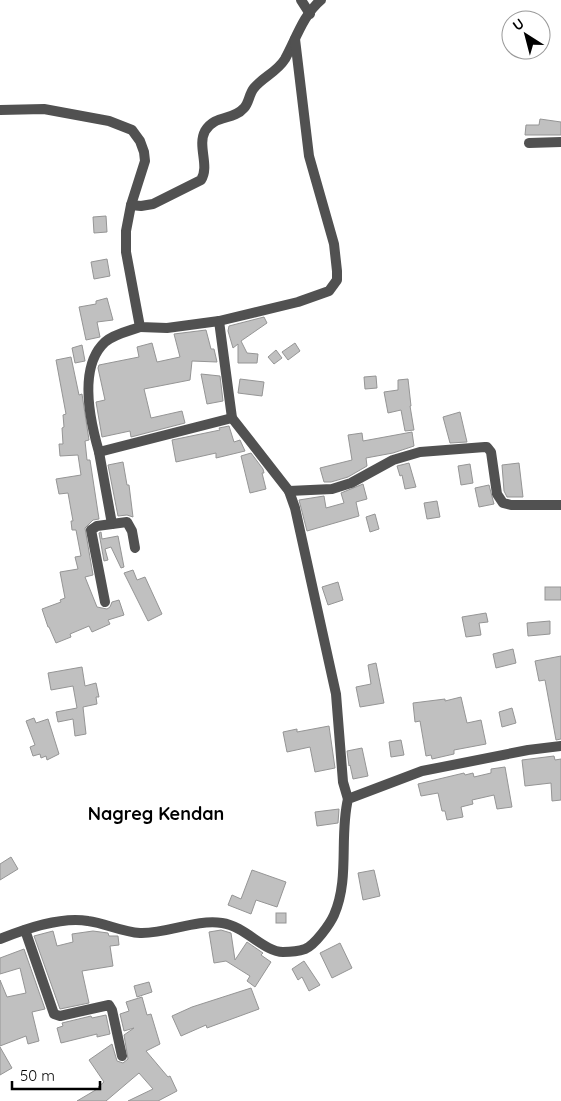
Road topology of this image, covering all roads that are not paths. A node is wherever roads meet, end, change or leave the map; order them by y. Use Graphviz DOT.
graph roads {
  1 [pos="301,0"];
  2 [pos="321,0"];
  3 [pos="310,14"];
  4 [pos="295,38"];
  5 [pos="0,110"];
  6 [pos="561,142"];
  7 [pos="529,143"];
  8 [pos="131,204"];
  9 [pos="219,321"];
  10 [pos="140,328"];
  11 [pos="232,418"];
  12 [pos="99,452"];
  13 [pos="289,491"];
  14 [pos="561,505"];
  15 [pos="112,524"];
  16 [pos="135,548"];
  17 [pos="105,602"];
  18 [pos="561,746"];
  19 [pos="348,799"];
  20 [pos="25,930"];
  21 [pos="0,939"];
  22 [pos="122,1056"];
  1 -- 3 [label="street"];
  2 -- 3 [label="street"];
  3 -- 4 [label="street"];
  4 -- 8 [label="street"];
  4 -- 9 [label="street"];
  5 -- 8 [label="street"];
  6 -- 7 [label="street"];
  8 -- 10 [label="street"];
  9 -- 10 [label="street"];
  9 -- 11 [label="street"];
  10 -- 12 [label="street"];
  11 -- 12 [label="street"];
  11 -- 13 [label="street"];
  12 -- 15 [label="street"];
  13 -- 14 [label="street"];
  13 -- 19 [label="street"];
  15 -- 16 [label="street"];
  15 -- 17 [label="street"];
  18 -- 19 [label="street"];
  19 -- 20 [label="street"];
  20 -- 21 [label="street"];
  20 -- 22 [label="street"];
}
